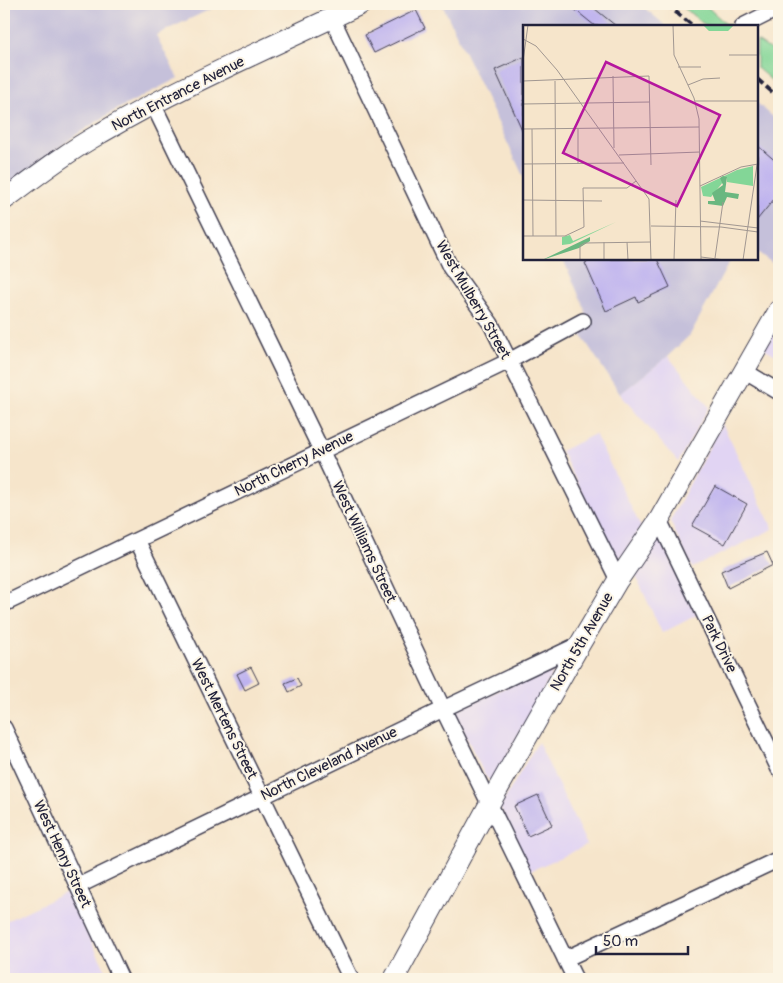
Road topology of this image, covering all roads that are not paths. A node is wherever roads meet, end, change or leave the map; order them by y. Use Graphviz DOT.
graph roads {
  1 [pos="361,4"];
  2 [pos="779,8"];
  3 [pos="332,18"];
  4 [pos="745,25"];
  5 [pos="153,104"];
  6 [pos="4,200"];
  7 [pos="779,310"];
  8 [pos="583,321"];
  9 [pos="509,361"];
  10 [pos="744,370"];
  11 [pos="779,392"];
  12 [pos="321,450"];
  13 [pos="659,520"];
  14 [pos="137,540"];
  15 [pos="618,580"];
  16 [pos="4,604"];
  17 [pos="580,644"];
  18 [pos="443,709"];
  19 [pos="4,728"];
  20 [pos="779,770"];
  21 [pos="261,797"];
  22 [pos="490,802"];
  23 [pos="779,860"];
  24 [pos="78,886"];
  25 [pos="565,959"];
  26 [pos="120,979"];
  27 [pos="351,979"];
  28 [pos="394,979"];
  29 [pos="575,979"];
  1 -- 3 [label="street, North Entrance Avenue"];
  2 -- 4 [label="street"];
  3 -- 5 [label="street, North Entrance Avenue"];
  3 -- 9 [label="street, West Mulberry Street"];
  5 -- 6 [label="street, North Entrance Avenue"];
  5 -- 12 [label="street, West Williams Street"];
  7 -- 10 [label="street, North 5th Avenue"];
  8 -- 9 [label="street, North Cherry Avenue"];
  9 -- 12 [label="street, North Cherry Avenue"];
  9 -- 15 [label="street, West Mulberry Street"];
  10 -- 11 [label="street"];
  10 -- 13 [label="street, North 5th Avenue"];
  12 -- 14 [label="street, North Cherry Avenue"];
  12 -- 18 [label="street, West Williams Street"];
  13 -- 15 [label="street, North 5th Avenue"];
  13 -- 20 [label="street, Park Drive"];
  14 -- 16 [label="street, North Cherry Avenue"];
  14 -- 21 [label="street, West Mertens Street"];
  15 -- 17 [label="street, North 5th Avenue"];
  17 -- 18 [label="street, North Cleveland Avenue"];
  17 -- 22 [label="street, North 5th Avenue"];
  18 -- 21 [label="street, North Cleveland Avenue"];
  18 -- 22 [label="street, West Williams Street"];
  19 -- 24 [label="street, West Henry Street"];
  21 -- 24 [label="street, North Cleveland Avenue"];
  21 -- 27 [label="street, West Mertens Street"];
  22 -- 25 [label="street, West Williams Street"];
  22 -- 28 [label="street, North 5th Avenue"];
  23 -- 25 [label="street"];
  24 -- 26 [label="street, West Henry Street"];
  25 -- 29 [label="street, West Williams Street"];
}
